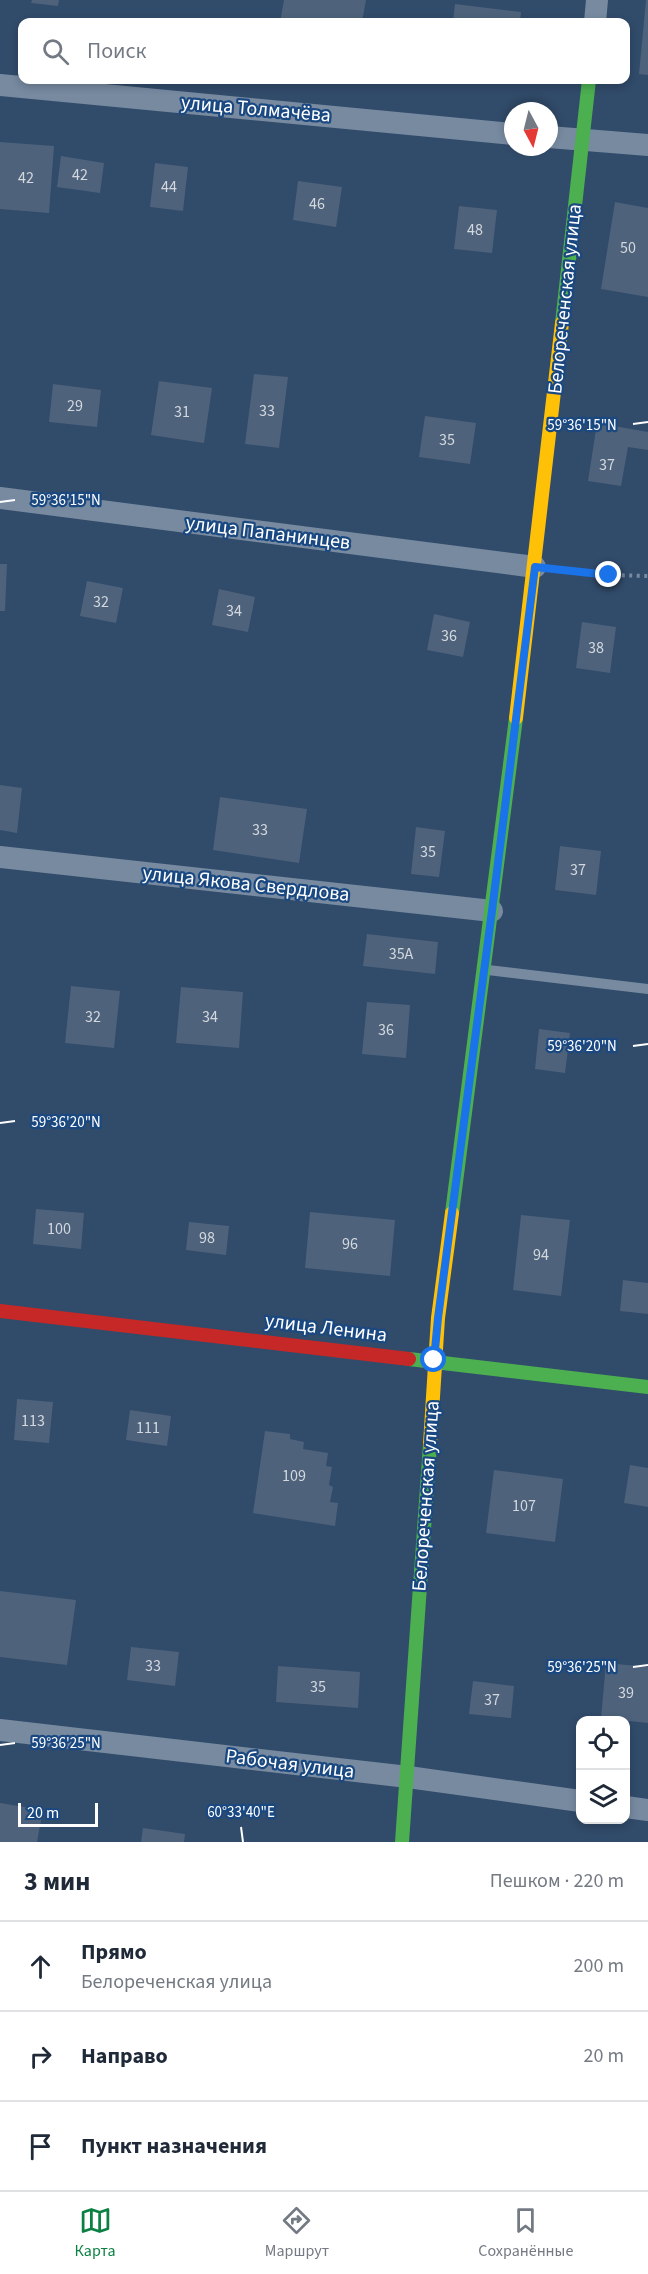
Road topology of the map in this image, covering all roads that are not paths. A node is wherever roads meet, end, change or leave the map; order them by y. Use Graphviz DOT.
graph roads {
  1 [pos="597,0"];
  2 [pos="595,18"];
  3 [pos="590,84"];
  4 [pos="0,85"];
  5 [pos="504,133"];
  6 [pos="558,138"];
  7 [pos="583,140"];
  8 [pos="648,146"];
  9 [pos="0,498"];
  10 [pos="535,567"];
  11 [pos="0,857"];
  12 [pos="492,911"];
  13 [pos="485,970"];
  14 [pos="648,989"];
  15 [pos="0,1311"];
  16 [pos="434,1360"];
  17 [pos="648,1387"];
  18 [pos="0,1730"];
  19 [pos="408,1777"];
  20 [pos="576,1800"];
  21 [pos="630,1808"];
  22 [pos="648,1810"];
  23 [pos="402,1842"];
  1 -- 2 [label="street"];
  3 -- 7 [label="street, Белореченская улица"];
  4 -- 5 [label="street, улица Толмачёва"];
  6 -- 7 [label="street"];
  7 -- 8 [label="street"];
  7 -- 10 [label="street, Белореченская улица"];
  9 -- 10 [label="street, улица Папанинцев"];
  10 -- 12 [label="street, Белореченская улица"];
  11 -- 12 [label="street, улица Якова Свердлова"];
  12 -- 13 [label="street, Белореченская улица"];
  13 -- 14 [label="lane"];
  13 -- 16 [label="street, Белореченская улица"];
  15 -- 16 [label="street, улица Ленина"];
  16 -- 17 [label="street, улица Ленина"];
  16 -- 19 [label="street, Белореченская улица"];
  18 -- 19 [label="street, Рабочая улица"];
  19 -- 20 [label="street, Рабочая улица"];
  19 -- 23 [label="street, Белореченская улица"];
  21 -- 22 [label="street"];
}
